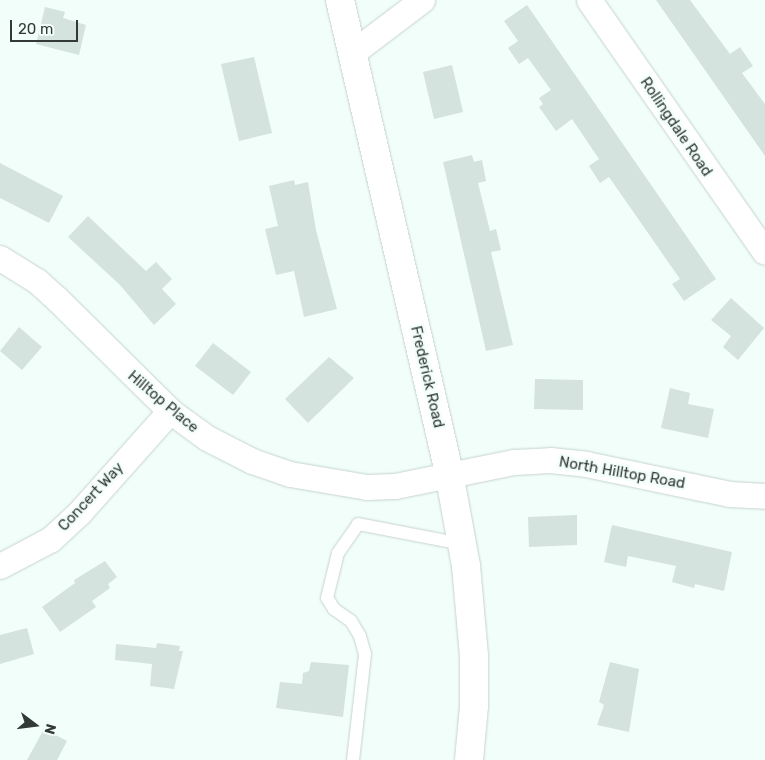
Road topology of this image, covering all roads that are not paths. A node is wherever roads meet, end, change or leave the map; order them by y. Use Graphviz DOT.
graph roads {
  1 [pos="340,0"];
  2 [pos="422,0"];
  3 [pos="589,0"];
  4 [pos="352,53"];
  5 [pos="765,252"];
  6 [pos="0,258"];
  7 [pos="170,411"];
  8 [pos="449,473"];
  9 [pos="765,496"];
  10 [pos="462,544"];
  11 [pos="0,566"];
  12 [pos="353,760"];
  13 [pos="469,760"];
  1 -- 4 [label="main road, Frederick Road"];
  2 -- 4 [label="street"];
  3 -- 5 [label="street, Rollingdale Road"];
  4 -- 8 [label="main road, Frederick Road"];
  6 -- 7 [label="street, Hilltop Place"];
  7 -- 8 [label="street, Hilltop Place"];
  7 -- 11 [label="street, Concert Way"];
  8 -- 9 [label="street, North Hilltop Road"];
  8 -- 10 [label="main road, Frederick Road"];
  10 -- 12 [label="lane"];
  10 -- 13 [label="main road, Frederick Road"];
}
